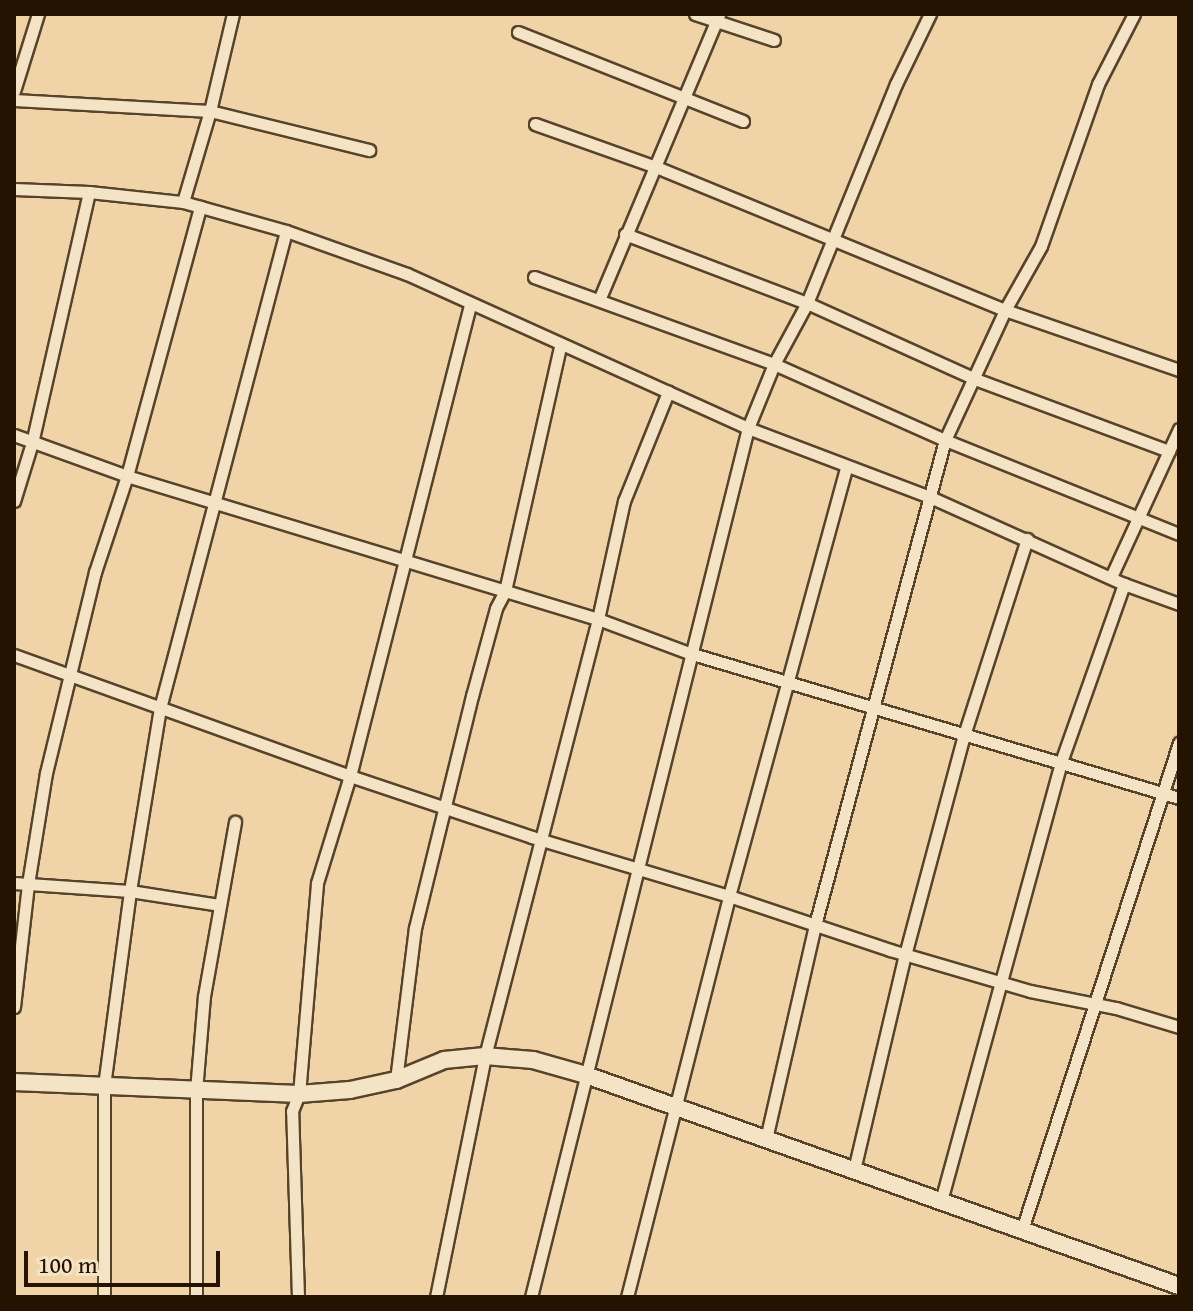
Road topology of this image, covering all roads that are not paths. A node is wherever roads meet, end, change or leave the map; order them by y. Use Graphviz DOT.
graph roads {
  1 [pos="38,14"];
  2 [pos="232,14"];
  3 [pos="695,14"];
  4 [pos="719,14"];
  5 [pos="930,14"];
  6 [pos="1134,14"];
  7 [pos="518,32"];
  8 [pos="774,40"];
  9 [pos="14,91"];
  10 [pos="14,100"];
  11 [pos="210,111"];
  12 [pos="743,121"];
  13 [pos="535,124"];
  14 [pos="369,150"];
  15 [pos="656,167"];
  16 [pos="14,189"];
  17 [pos="89,192"];
  18 [pos="183,202"];
  19 [pos="200,207"];
  20 [pos="286,231"];
  21 [pos="625,234"];
  22 [pos="834,238"];
  23 [pos="534,277"];
  24 [pos="599,300"];
  25 [pos="807,303"];
  26 [pos="470,305"];
  27 [pos="1005,310"];
  28 [pos="560,346"];
  29 [pos="774,364"];
  30 [pos="1179,370"];
  31 [pos="975,379"];
  32 [pos="668,392"];
  33 [pos="748,428"];
  34 [pos="1179,429"];
  35 [pos="14,435"];
  36 [pos="945,440"];
  37 [pos="32,443"];
  38 [pos="1169,451"];
  39 [pos="846,467"];
  40 [pos="127,476"];
  41 [pos="930,497"];
  42 [pos="14,501"];
  43 [pos="216,505"];
  44 [pos="1137,518"];
  45 [pos="1179,534"];
  46 [pos="1027,539"];
  47 [pos="405,560"];
  48 [pos="1111,577"];
  49 [pos="1124,584"];
  50 [pos="505,591"];
  51 [pos="1179,604"];
  52 [pos="598,619"];
  53 [pos="689,653"];
  54 [pos="14,655"];
  55 [pos="71,674"];
  56 [pos="786,680"];
  57 [pos="874,707"];
  58 [pos="160,708"];
  59 [pos="964,735"];
  60 [pos="1179,743"];
  61 [pos="1061,762"];
  62 [pos="350,776"];
  63 [pos="1161,792"];
  64 [pos="1179,798"];
  65 [pos="447,809"];
  66 [pos="235,822"];
  67 [pos="540,839"];
  68 [pos="636,867"];
  69 [pos="14,883"];
  70 [pos="28,884"];
  71 [pos="130,891"];
  72 [pos="729,896"];
  73 [pos="219,905"];
  74 [pos="815,925"];
  75 [pos="905,955"];
  76 [pos="999,982"];
  77 [pos="14,1007"];
  78 [pos="1179,1027"];
  79 [pos="485,1056"];
  80 [pos="586,1075"];
  81 [pos="396,1080"];
  82 [pos="14,1082"];
  83 [pos="104,1086"];
  84 [pos="196,1091"];
  85 [pos="299,1094"];
  86 [pos="677,1107"];
  87 [pos="766,1139"];
  88 [pos="854,1170"];
  89 [pos="941,1201"];
  90 [pos="1022,1230"];
  91 [pos="1179,1286"];
  92 [pos="104,1297"];
  93 [pos="196,1297"];
  94 [pos="298,1297"];
  95 [pos="436,1297"];
  96 [pos="531,1297"];
  97 [pos="627,1297"];
  1 -- 9 [label="street"];
  2 -- 11 [label="street"];
  3 -- 8 [label="street"];
  4 -- 15 [label="street"];
  5 -- 22 [label="street"];
  6 -- 27 [label="street"];
  7 -- 12 [label="street"];
  10 -- 11 [label="street"];
  11 -- 14 [label="street"];
  11 -- 18 [label="street"];
  13 -- 15 [label="street"];
  15 -- 21 [label="street"];
  15 -- 22 [label="street"];
  16 -- 17 [label="street"];
  17 -- 18 [label="street"];
  17 -- 37 [label="street"];
  18 -- 19 [label="street"];
  19 -- 20 [label="street"];
  19 -- 40 [label="street"];
  20 -- 26 [label="street"];
  20 -- 43 [label="street"];
  21 -- 24 [label="street"];
  21 -- 25 [label="street"];
  22 -- 25 [label="street"];
  22 -- 27 [label="street"];
  23 -- 24 [label="street"];
  24 -- 29 [label="street"];
  25 -- 29 [label="street"];
  25 -- 31 [label="street"];
  26 -- 28 [label="street"];
  26 -- 47 [label="street"];
  27 -- 30 [label="street"];
  27 -- 31 [label="street"];
  28 -- 32 [label="street"];
  28 -- 50 [label="street"];
  29 -- 33 [label="street"];
  29 -- 36 [label="street"];
  31 -- 36 [label="street"];
  31 -- 38 [label="street"];
  32 -- 33 [label="street"];
  32 -- 52 [label="street"];
  33 -- 39 [label="street"];
  33 -- 53 [label="street"];
  34 -- 38 [label="street"];
  35 -- 37 [label="street"];
  36 -- 41 [label="street"];
  36 -- 44 [label="street"];
  37 -- 40 [label="street"];
  37 -- 42 [label="street"];
  38 -- 44 [label="street"];
  39 -- 41 [label="street"];
  39 -- 56 [label="street"];
  40 -- 43 [label="street"];
  40 -- 55 [label="street"];
  41 -- 46 [label="street"];
  41 -- 57 [label="street"];
  43 -- 47 [label="street"];
  43 -- 58 [label="street"];
  44 -- 45 [label="street"];
  44 -- 48 [label="street"];
  46 -- 48 [label="street"];
  46 -- 59 [label="street"];
  47 -- 50 [label="street"];
  47 -- 62 [label="street"];
  48 -- 49 [label="street"];
  49 -- 51 [label="street"];
  49 -- 61 [label="street"];
  50 -- 52 [label="street"];
  50 -- 65 [label="street"];
  52 -- 53 [label="street"];
  52 -- 67 [label="street"];
  53 -- 56 [label="street"];
  53 -- 68 [label="street"];
  54 -- 55 [label="street"];
  55 -- 58 [label="street"];
  55 -- 70 [label="street"];
  56 -- 57 [label="street"];
  56 -- 72 [label="street"];
  57 -- 59 [label="street"];
  57 -- 74 [label="street"];
  58 -- 62 [label="street"];
  58 -- 71 [label="street"];
  59 -- 61 [label="street"];
  59 -- 75 [label="street"];
  60 -- 63 [label="street"];
  61 -- 63 [label="street"];
  61 -- 76 [label="street"];
  62 -- 65 [label="street"];
  62 -- 85 [label="street"];
  63 -- 64 [label="street"];
  63 -- 90 [label="street"];
  65 -- 67 [label="street"];
  65 -- 81 [label="street"];
  66 -- 73 [label="street"];
  67 -- 68 [label="street"];
  67 -- 79 [label="street"];
  68 -- 72 [label="street"];
  68 -- 80 [label="street"];
  69 -- 70 [label="street"];
  70 -- 71 [label="street"];
  70 -- 77 [label="street"];
  71 -- 73 [label="street"];
  71 -- 83 [label="street"];
  72 -- 74 [label="street"];
  72 -- 86 [label="street"];
  73 -- 84 [label="street"];
  74 -- 75 [label="street"];
  74 -- 87 [label="street"];
  75 -- 76 [label="street"];
  75 -- 88 [label="street"];
  76 -- 78 [label="street"];
  76 -- 89 [label="street"];
  79 -- 80 [label="main road"];
  79 -- 81 [label="main road"];
  79 -- 95 [label="street"];
  80 -- 86 [label="main road"];
  80 -- 96 [label="street"];
  81 -- 85 [label="main road"];
  82 -- 83 [label="main road"];
  83 -- 84 [label="main road"];
  83 -- 92 [label="street"];
  84 -- 85 [label="main road"];
  84 -- 93 [label="street"];
  85 -- 94 [label="street"];
  86 -- 87 [label="main road"];
  86 -- 97 [label="street"];
  87 -- 88 [label="main road"];
  88 -- 89 [label="main road"];
  89 -- 90 [label="main road"];
  90 -- 91 [label="main road"];
}
